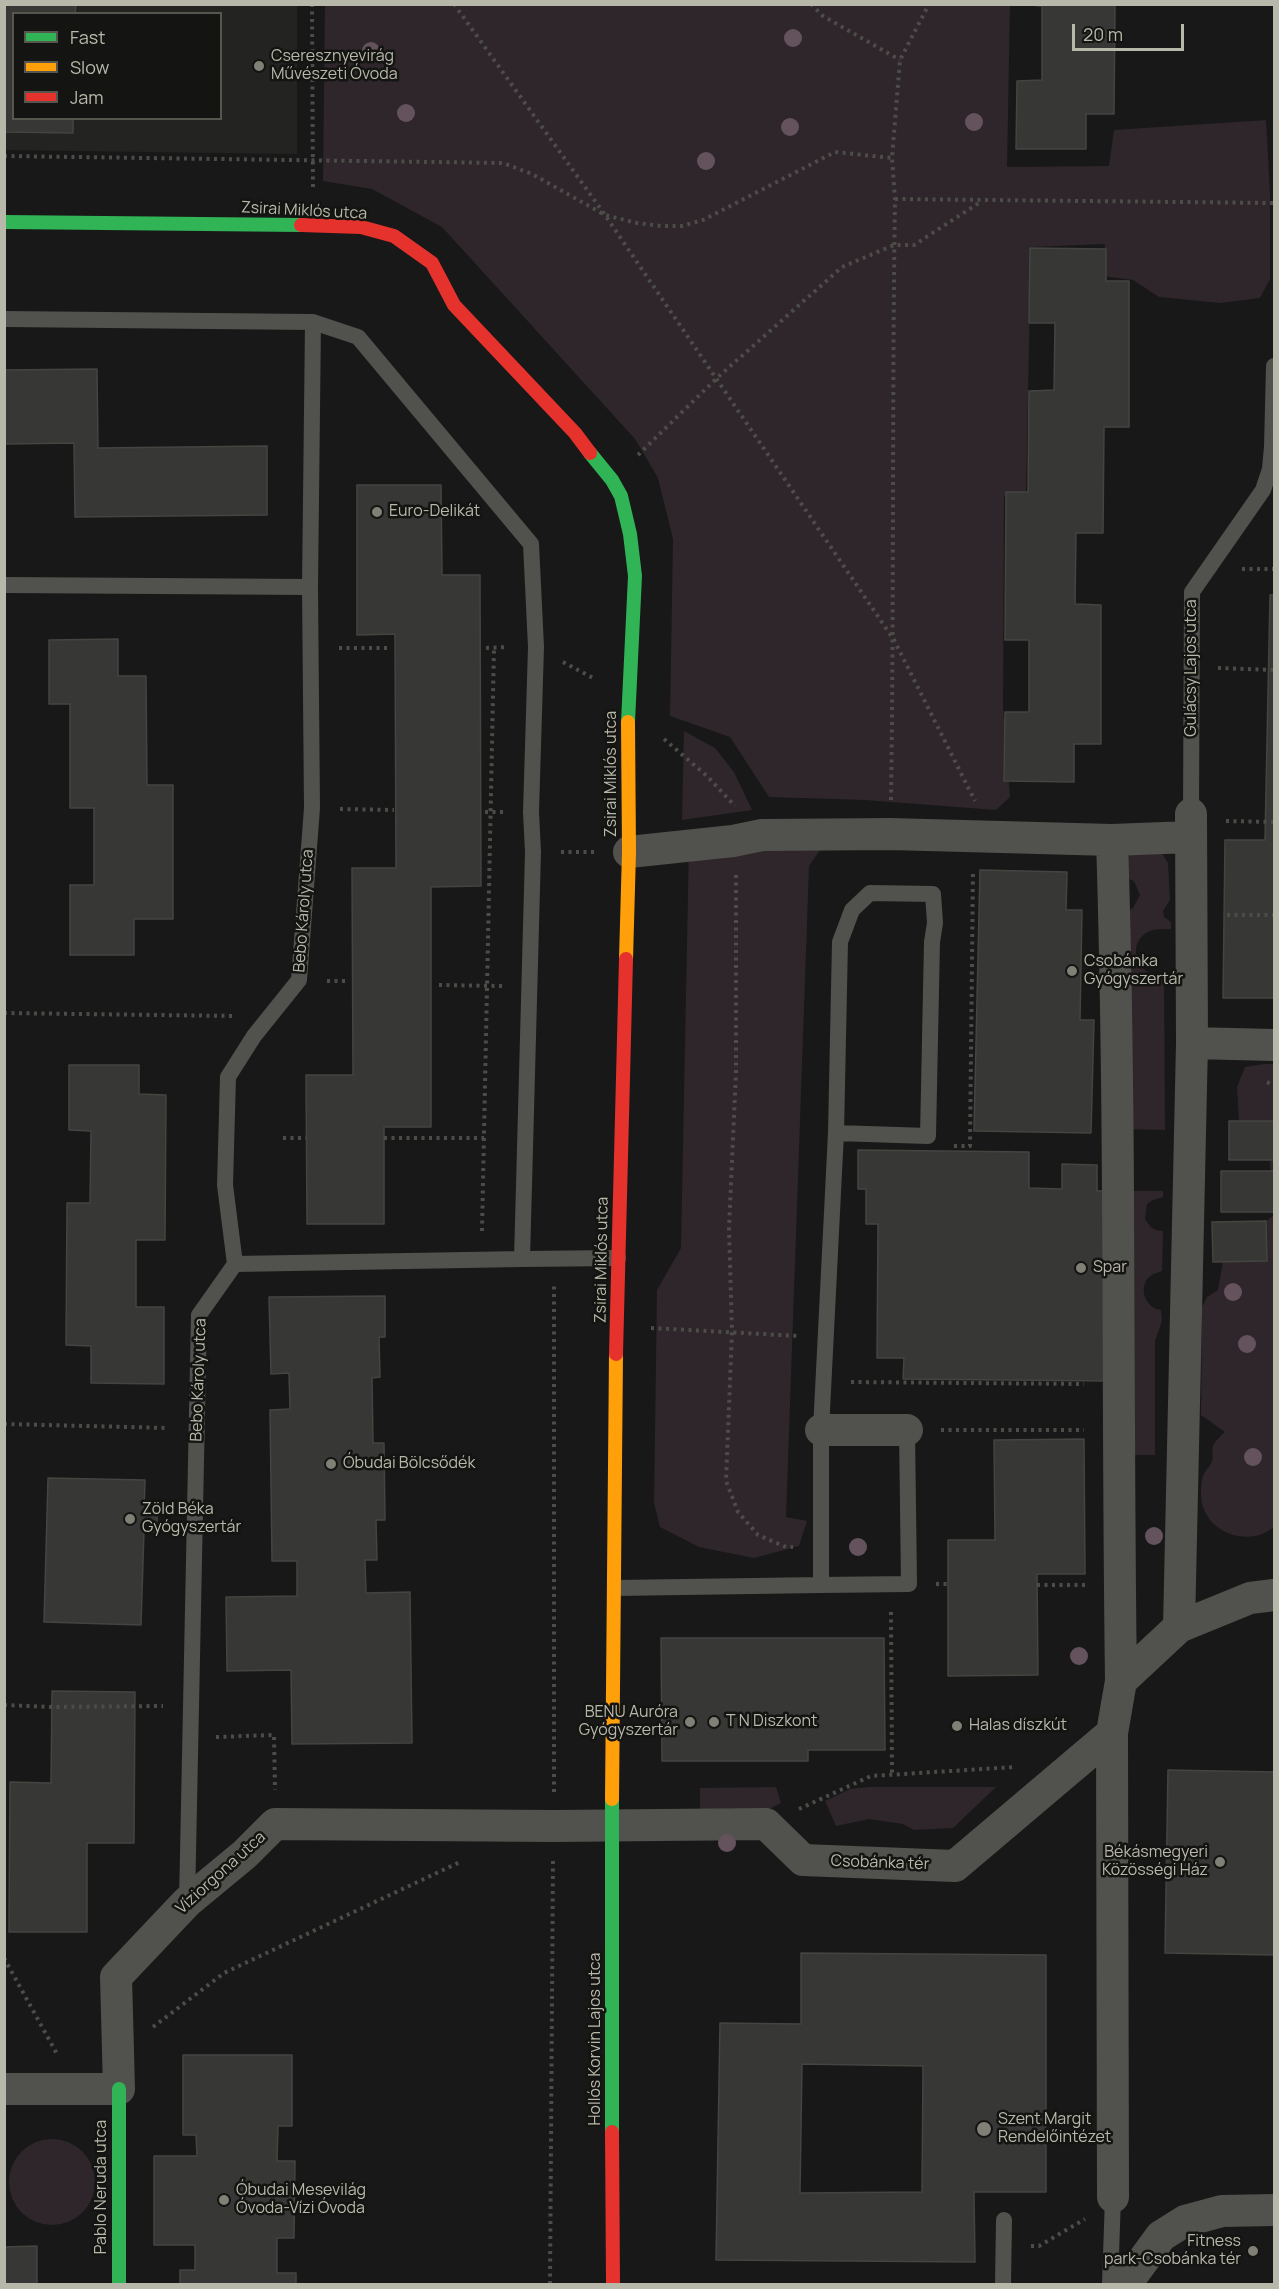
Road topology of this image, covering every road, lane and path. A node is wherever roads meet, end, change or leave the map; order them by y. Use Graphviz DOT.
graph roads {
  1 [pos="312,4"];
  2 [pos="454,4"];
  3 [pos="811,4"];
  4 [pos="929,4"];
  5 [pos="900,60"];
  6 [pos="4,156"];
  7 [pos="892,158"];
  8 [pos="312,161"];
  9 [pos="895,199"];
  10 [pos="982,201"];
  11 [pos="1275,203"];
  12 [pos="605,215"];
  13 [pos="4,222"];
  14 [pos="894,245"];
  15 [pos="4,319"];
  16 [pos="313,322"];
  17 [pos="1275,366"];
  18 [pos="717,378"];
  19 [pos="612,480"];
  20 [pos="4,585"];
  21 [pos="310,587"];
  22 [pos="894,640"];
  23 [pos="494,647"];
  24 [pos="311,648"];
  25 [pos="387,648"];
  26 [pos="1192,667"];
  27 [pos="1275,670"];
  28 [pos="628,697"];
  29 [pos="312,808"];
  30 [pos="394,810"];
  31 [pos="1275,822"];
  32 [pos="1200,824"];
  33 [pos="890,834"];
  34 [pos="993,837"];
  35 [pos="748,838"];
  36 [pos="1112,840"];
  37 [pos="533,852"];
  38 [pos="629,852"];
  39 [pos="1224,915"];
  40 [pos="1275,915"];
  41 [pos="439,984"];
  42 [pos="487,986"];
  43 [pos="528,987"];
  44 [pos="4,1013"];
  45 [pos="271,1015"];
  46 [pos="1192,1043"];
  47 [pos="1275,1045"];
  48 [pos="836,1133"];
  49 [pos="283,1138"];
  50 [pos="306,1138"];
  51 [pos="384,1138"];
  52 [pos="484,1138"];
  53 [pos="618,1258"];
  54 [pos="481,1259"];
  55 [pos="522,1259"];
  56 [pos="555,1259"];
  57 [pos="235,1264"];
  58 [pos="617,1326"];
  59 [pos="732,1332"];
  60 [pos="826,1338"];
  61 [pos="824,1382"];
  62 [pos="1118,1385"];
  63 [pos="4,1424"];
  64 [pos="197,1428"];
  65 [pos="1118,1429"];
  66 [pos="908,1430"];
  67 [pos="821,1431"];
  68 [pos="820,1546"];
  69 [pos="936,1584"];
  70 [pos="948,1584"];
  71 [pos="821,1585"];
  72 [pos="891,1585"];
  73 [pos="1037,1585"];
  74 [pos="1119,1585"];
  75 [pos="615,1588"];
  76 [pos="1275,1595"];
  77 [pos="1179,1627"];
  78 [pos="1120,1681"];
  79 [pos="4,1705"];
  80 [pos="192,1706"];
  81 [pos="1112,1733"];
  82 [pos="190,1737"];
  83 [pos="1018,1767"];
  84 [pos="892,1774"];
  85 [pos="613,1793"];
  86 [pos="275,1824"];
  87 [pos="613,1824"];
  88 [pos="766,1824"];
  89 [pos="554,1826"];
  90 [pos="461,1861"];
  91 [pos="187,1902"];
  92 [pos="4,1958"];
  93 [pos="6,1965"];
  94 [pos="119,2052"];
  95 [pos="4,2089"];
  96 [pos="76,2089"];
  97 [pos="119,2089"];
  98 [pos="1113,2200"];
  99 [pos="1275,2210"];
  100 [pos="1004,2220"];
  101 [pos="1004,2246"];
  102 [pos="119,2284"];
  103 [pos="550,2284"];
  104 [pos="613,2284"];
  105 [pos="1003,2284"];
  106 [pos="1110,2284"];
  107 [pos="1126,2284"];
  1 -- 8 [label="path"];
  2 -- 12 [label="path"];
  3 -- 5 [label="path"];
  4 -- 5 [label="path"];
  5 -- 7 [label="path"];
  6 -- 8 [label="path"];
  7 -- 9 [label="path"];
  7 -- 12 [label="path"];
  8 -- 12 [label="path"];
  9 -- 10 [label="path"];
  9 -- 14 [label="path"];
  10 -- 11 [label="path"];
  10 -- 14 [label="path"];
  12 -- 18 [label="path"];
  13 -- 19 [label="street, Zsirai Miklós utca"];
  14 -- 18 [label="path"];
  14 -- 22 [label="path"];
  15 -- 16 [label="lane"];
  16 -- 21 [label="lane, Bebo Károly utca"];
  16 -- 37 [label="lane"];
  17 -- 26 [label="lane, Gulácsy Lajos utca"];
  18 -- 19 [label="path"];
  18 -- 22 [label="path"];
  19 -- 28 [label="street, Zsirai Miklós utca"];
  20 -- 21 [label="lane"];
  21 -- 24 [label="lane, Bebo Károly utca"];
  22 -- 33 [label="path"];
  22 -- 34 [label="path"];
  23 -- 42 [label="path"];
  24 -- 25 [label="path"];
  24 -- 29 [label="lane, Bebo Károly utca"];
  26 -- 27 [label="path"];
  26 -- 32 [label="lane, Gulácsy Lajos utca"];
  28 -- 35 [label="path"];
  28 -- 38 [label="street, Zsirai Miklós utca"];
  29 -- 30 [label="path"];
  29 -- 45 [label="lane, Bebo Károly utca"];
  31 -- 32 [label="path"];
  32 -- 36 [label="street"];
  32 -- 46 [label="street"];
  33 -- 34 [label="street"];
  33 -- 35 [label="street"];
  34 -- 36 [label="street"];
  35 -- 38 [label="street"];
  35 -- 59 [label="path"];
  36 -- 62 [label="street"];
  37 -- 38 [label="path"];
  37 -- 43 [label="lane"];
  38 -- 53 [label="street, Zsirai Miklós utca"];
  39 -- 40 [label="path"];
  41 -- 42 [label="path"];
  42 -- 43 [label="path"];
  42 -- 52 [label="path"];
  43 -- 55 [label="lane"];
  44 -- 45 [label="path"];
  45 -- 57 [label="lane, Bebo Károly utca"];
  46 -- 47 [label="street"];
  46 -- 77 [label="street"];
  48 -- 48 [label="lane"];
  48 -- 60 [label="lane"];
  49 -- 50 [label="path"];
  51 -- 52 [label="path"];
  52 -- 54 [label="path"];
  53 -- 56 [label="lane"];
  53 -- 58 [label="street, Zsirai Miklós utca"];
  54 -- 55 [label="lane"];
  54 -- 57 [label="lane"];
  55 -- 56 [label="lane"];
  56 -- 89 [label="path"];
  57 -- 64 [label="lane, Bebo Károly utca"];
  58 -- 59 [label="path"];
  58 -- 75 [label="street, Zsirai Miklós utca"];
  59 -- 60 [label="path"];
  59 -- 68 [label="path"];
  60 -- 61 [label="lane"];
  61 -- 62 [label="path"];
  61 -- 67 [label="lane"];
  62 -- 65 [label="street"];
  63 -- 64 [label="path"];
  64 -- 80 [label="lane, Bebo Károly utca"];
  65 -- 66 [label="path"];
  65 -- 74 [label="street"];
  66 -- 67 [label="street"];
  66 -- 72 [label="lane"];
  67 -- 68 [label="lane"];
  68 -- 71 [label="lane"];
  69 -- 70 [label="path"];
  71 -- 72 [label="lane"];
  71 -- 75 [label="lane"];
  72 -- 84 [label="path"];
  73 -- 74 [label="path"];
  74 -- 78 [label="street"];
  75 -- 85 [label="street, Zsirai Miklós utca"];
  76 -- 77 [label="street"];
  77 -- 78 [label="street"];
  78 -- 81 [label="street"];
  79 -- 80 [label="path"];
  80 -- 82 [label="lane, Bebo Károly utca"];
  81 -- 88 [label="street, Csobánka tér"];
  81 -- 98 [label="street"];
  82 -- 86 [label="path"];
  82 -- 91 [label="lane, Bebo Károly utca"];
  83 -- 84 [label="path"];
  84 -- 88 [label="path"];
  85 -- 87 [label="street, Hollós Korvin Lajos utca"];
  86 -- 89 [label="street, Víziorgona utca"];
  86 -- 91 [label="street, Víziorgona utca"];
  87 -- 88 [label="street"];
  87 -- 89 [label="street, Víziorgona utca"];
  87 -- 104 [label="street, Hollós Korvin Lajos utca"];
  89 -- 103 [label="path"];
  90 -- 94 [label="path"];
  91 -- 94 [label="street, Víziorgona utca"];
  92 -- 93 [label="path"];
  93 -- 96 [label="path"];
  94 -- 97 [label="street, Víziorgona utca"];
  95 -- 96 [label="street"];
  96 -- 97 [label="street"];
  97 -- 102 [label="street, Pablo Neruda utca"];
  98 -- 101 [label="path"];
  98 -- 106 [label="lane"];
  99 -- 107 [label="street"];
  100 -- 101 [label="lane"];
  101 -- 105 [label="lane"];
}
